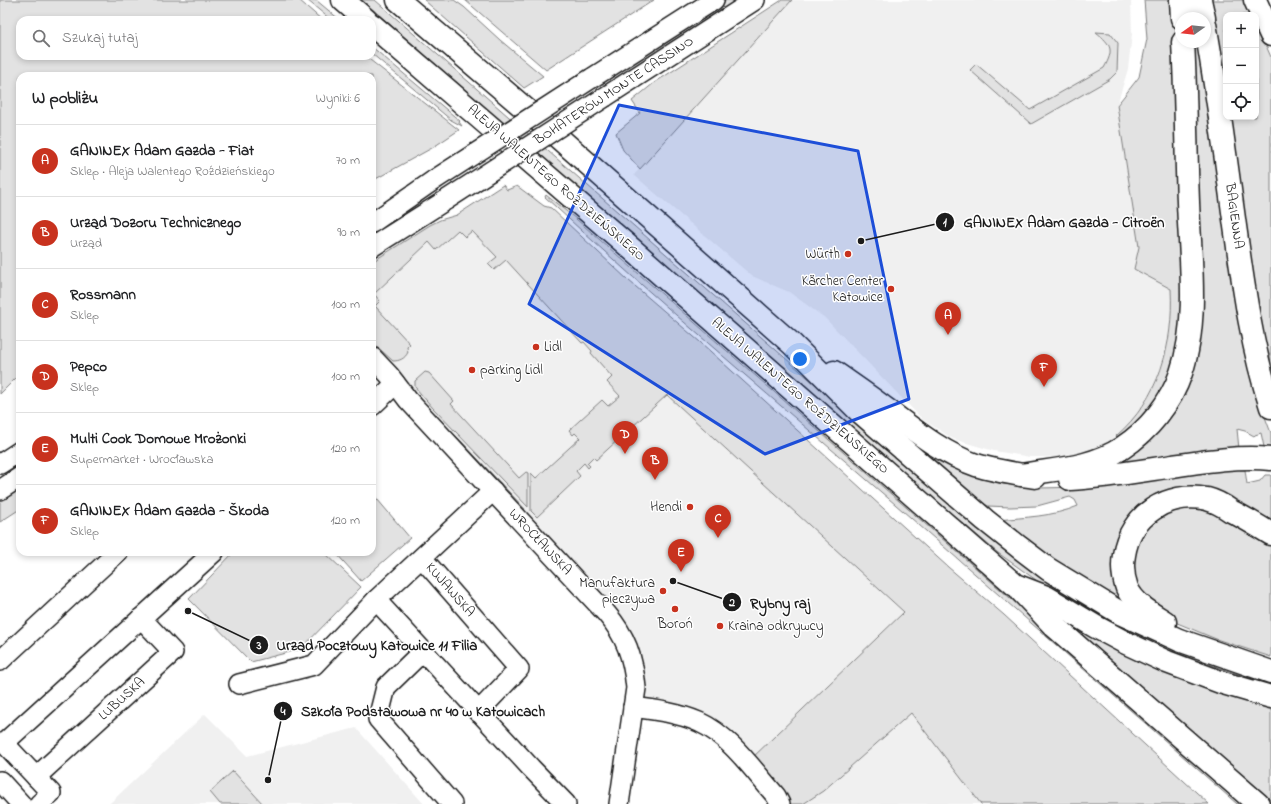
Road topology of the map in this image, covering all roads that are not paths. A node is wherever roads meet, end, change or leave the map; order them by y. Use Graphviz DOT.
graph roads {
  1 [pos="343,0"];
  2 [pos="398,0"];
  3 [pos="714,0"];
  4 [pos="755,0"];
  5 [pos="1181,0"];
  6 [pos="1200,0"];
  7 [pos="1255,0"];
  8 [pos="1182,12"];
  9 [pos="1203,12"];
  10 [pos="361,16"];
  11 [pos="376,28"];
  12 [pos="1271,35"];
  13 [pos="1183,48"];
  14 [pos="1209,48"];
  15 [pos="376,220"];
  16 [pos="376,244"];
  17 [pos="792,344"];
  18 [pos="376,361"];
  19 [pos="395,383"];
  20 [pos="376,402"];
  21 [pos="1271,407"];
  22 [pos="16,454"];
  23 [pos="1271,459"];
  24 [pos="0,464"];
  25 [pos="1021,475"];
  26 [pos="16,480"];
  27 [pos="0,490"];
  28 [pos="492,491"];
  29 [pos="1271,534"];
  30 [pos="114,556"];
  31 [pos="210,556"];
  32 [pos="422,558"];
  33 [pos="1015,585"];
  34 [pos="376,600"];
  35 [pos="141,618"];
  36 [pos="423,651"];
  37 [pos="1220,654"];
  38 [pos="0,661"];
  39 [pos="1271,672"];
  40 [pos="239,684"];
  41 [pos="1271,697"];
  42 [pos="634,706"];
  43 [pos="478,712"];
  44 [pos="2,744"];
  45 [pos="36,777"];
  46 [pos="0,781"];
  47 [pos="45,799"];
  48 [pos="20,804"];
  49 [pos="452,804"];
  50 [pos="566,804"];
  51 [pos="619,804"];
  52 [pos="780,804"];
  53 [pos="1258,804"];
  1 -- 10 [label="main road"];
  2 -- 17 [label="main road, ALEJA WALENTEGO ROŹDZIEŃSKIEGO"];
  3 -- 15 [label="street, BOHATERÓW MONTE CASSINO, bridge"];
  4 -- 16 [label="street, BOHATERÓW MONTE CASSINO, bridge"];
  5 -- 8 [label="main road"];
  6 -- 9 [label="main road"];
  7 -- 12 [label="main road"];
  11 -- 33 [label="main road, ALEJA WALENTEGO ROŹDZIEŃSKIEGO"];
  13 -- 25 [label="main road"];
  14 -- 21 [label="main road, BAGIENNA"];
  17 -- 25 [label="main road"];
  17 -- 37 [label="main road, ALEJA WALENTEGO ROŹDZIEŃSKIEGO"];
  18 -- 19 [label="street, WROCŁAWSKA"];
  19 -- 20 [label="street"];
  19 -- 28 [label="street, WROCŁAWSKA"];
  22 -- 24 [label="street"];
  23 -- 25 [label="main road"];
  26 -- 27 [label="street"];
  28 -- 32 [label="street, KUJAWSKA"];
  28 -- 42 [label="street, WROCŁAWSKA"];
  29 -- 37 [label="main road"];
  30 -- 38 [label="street"];
  31 -- 35 [label="street"];
  32 -- 34 [label="street, KUJAWSKA"];
  32 -- 43 [label="street, KUJAWSKA"];
  33 -- 41 [label="main road, ALEJA WALENTEGO ROŹDZIEŃSKIEGO"];
  33 -- 53 [label="main road"];
  34 -- 36 [label="street"];
  34 -- 40 [label="street, KUJAWSKA"];
  35 -- 44 [label="street"];
  35 -- 45 [label="street, LUBUSKA"];
  36 -- 43 [label="street"];
  36 -- 49 [label="street"];
  37 -- 39 [label="main road"];
  42 -- 51 [label="street, WROCŁAWSKA"];
  42 -- 52 [label="street"];
  43 -- 50 [label="street"];
  44 -- 45 [label="street"];
  45 -- 47 [label="street"];
  46 -- 48 [label="street"];
}
